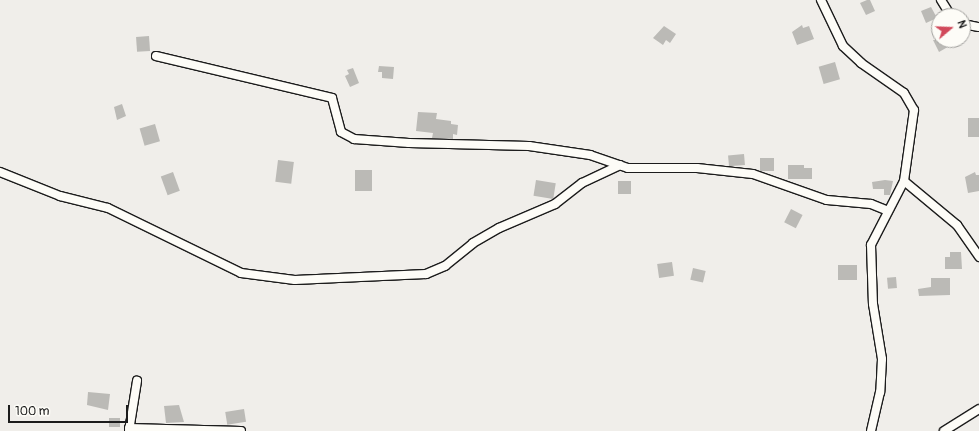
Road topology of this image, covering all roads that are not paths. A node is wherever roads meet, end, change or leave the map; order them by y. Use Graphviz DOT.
graph roads {
  1 [pos="821,0"];
  2 [pos="156,56"];
  3 [pos="620,165"];
  4 [pos="0,172"];
  5 [pos="904,181"];
  6 [pos="888,211"];
  7 [pos="979,256"];
  8 [pos="137,381"];
  9 [pos="979,409"];
  10 [pos="129,429"];
  11 [pos="241,431"];
  12 [pos="871,431"];
  13 [pos="944,431"];
  1 -- 5 [label="street"];
  2 -- 3 [label="street"];
  3 -- 4 [label="street"];
  3 -- 6 [label="street"];
  5 -- 6 [label="street"];
  5 -- 7 [label="street"];
  6 -- 12 [label="street"];
  8 -- 10 [label="street"];
  9 -- 13 [label="street"];
  10 -- 11 [label="street"];
}
